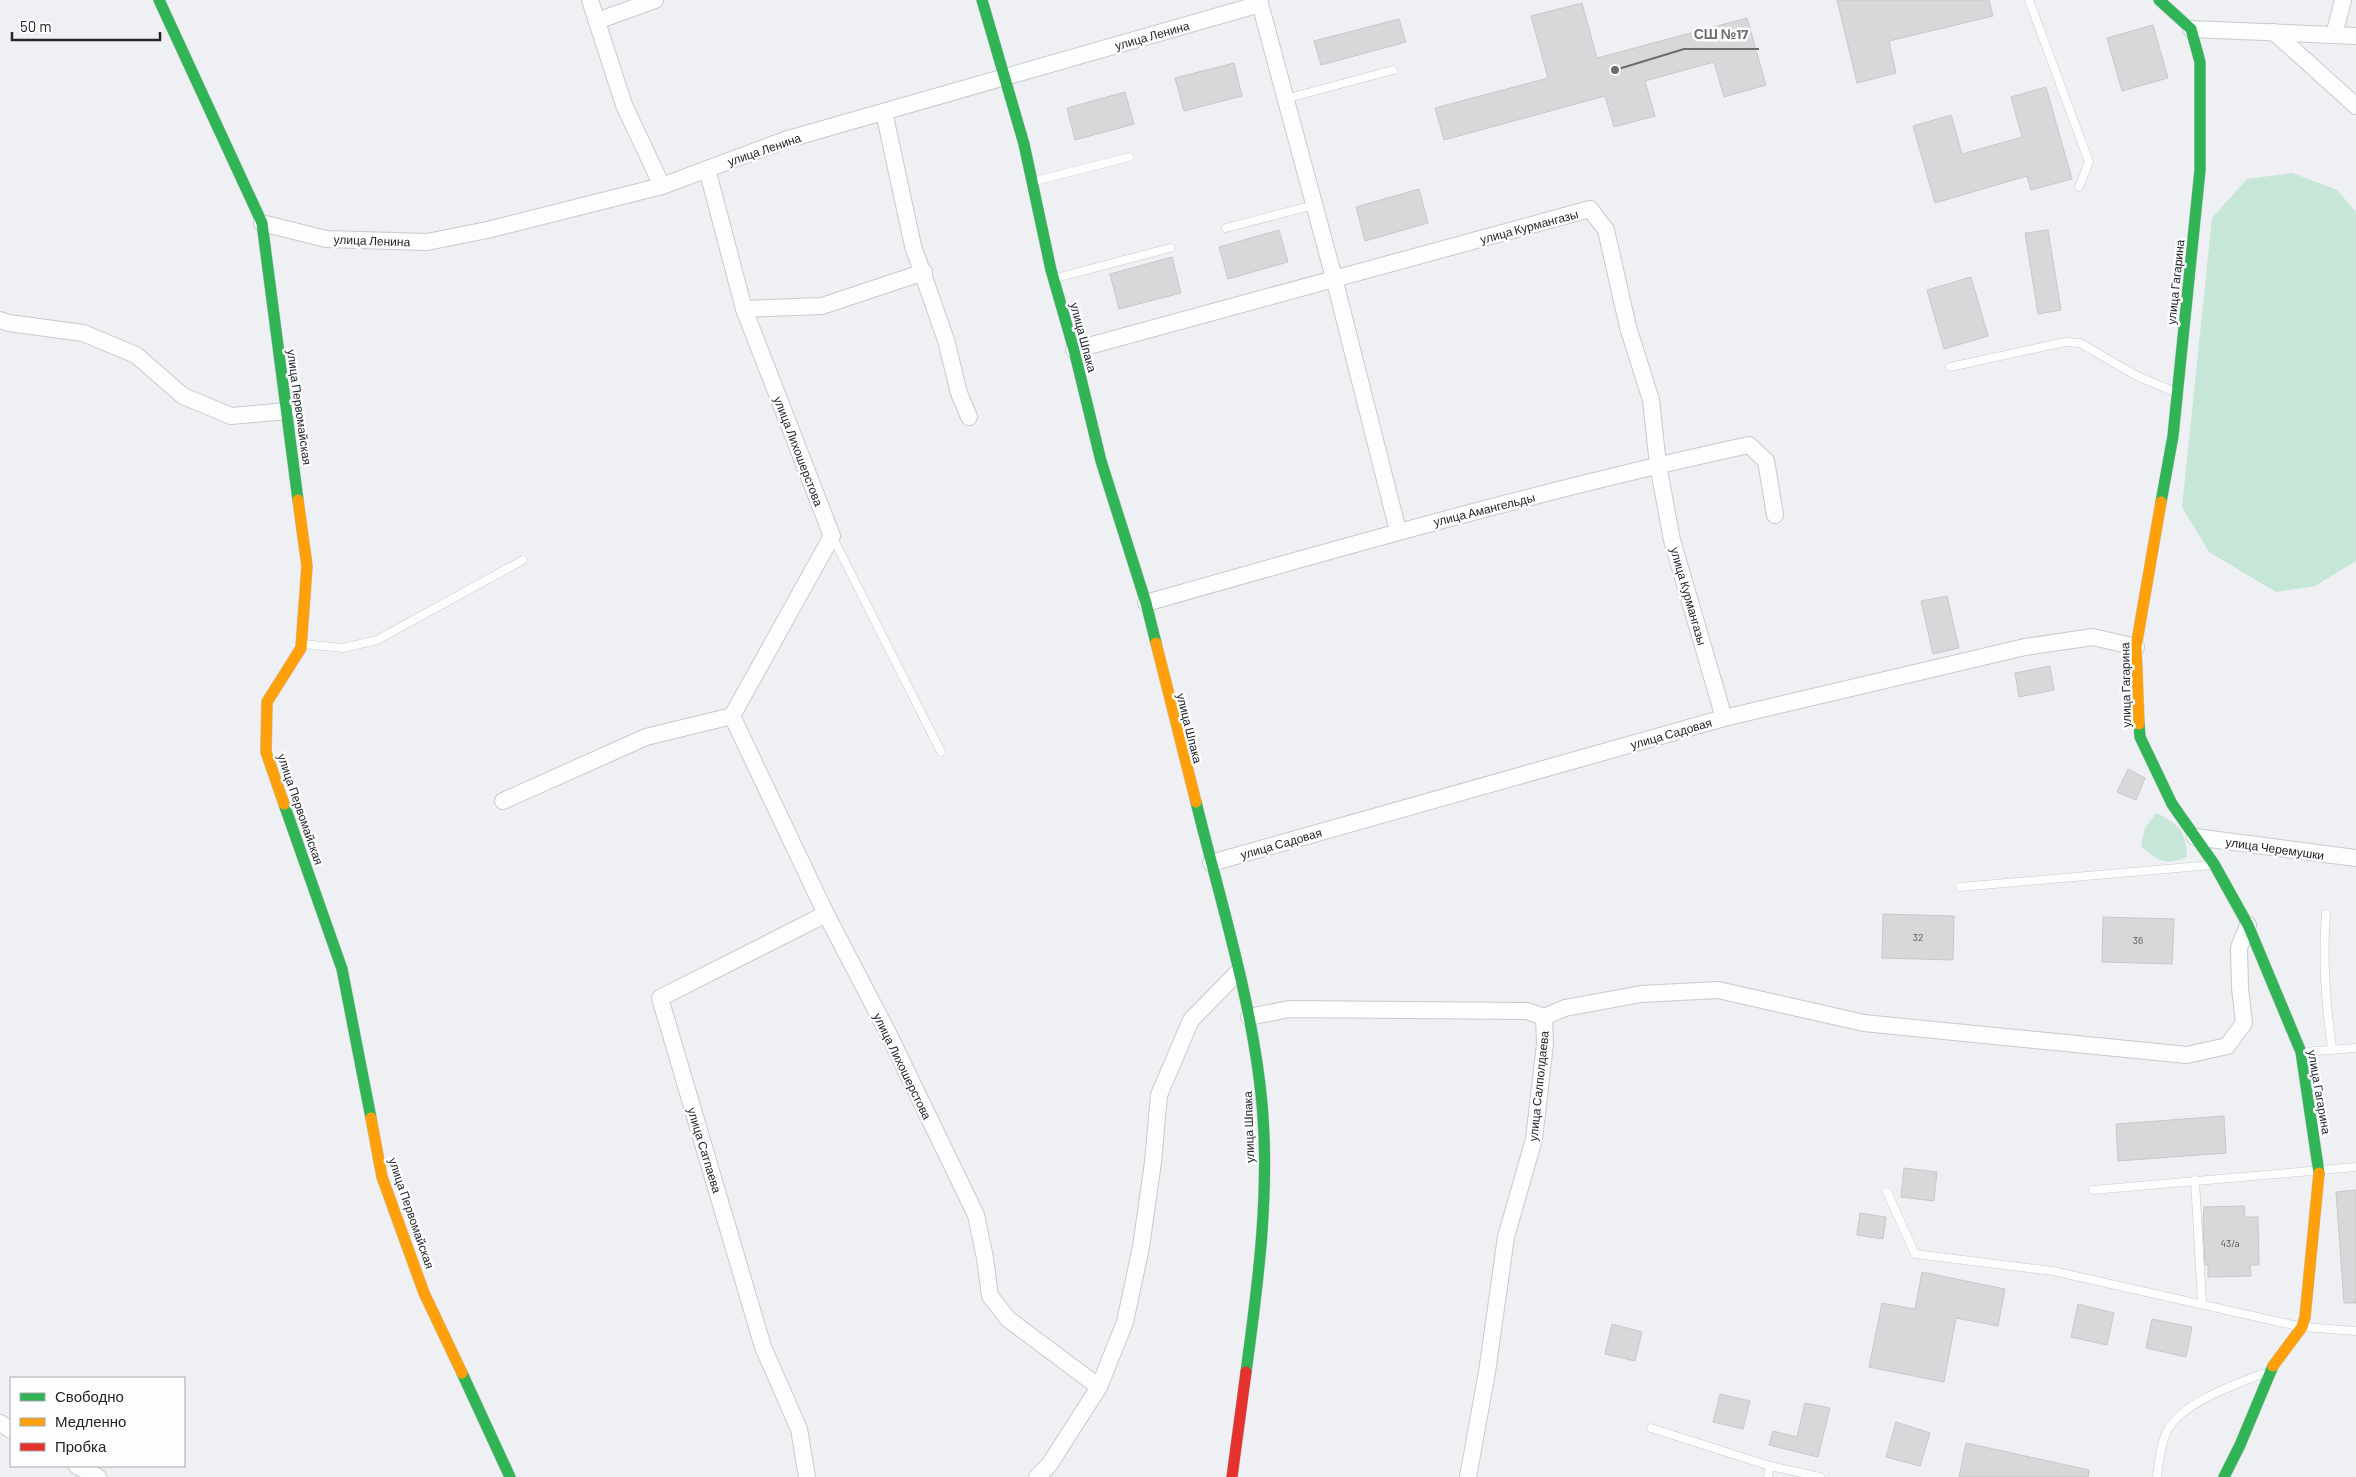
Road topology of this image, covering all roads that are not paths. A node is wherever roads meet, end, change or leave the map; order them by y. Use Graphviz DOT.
graph roads {
  1 [pos="159,0"];
  2 [pos="590,0"];
  3 [pos="655,0"];
  4 [pos="982,0"];
  5 [pos="2029,0"];
  6 [pos="2159,0"];
  7 [pos="2343,0"];
  8 [pos="1259,2"];
  9 [pos="597,21"];
  10 [pos="2191,29"];
  11 [pos="2274,32"];
  12 [pos="2334,35"];
  13 [pos="2356,36"];
  14 [pos="1393,70"];
  15 [pos="1004,77"];
  16 [pos="1285,99"];
  17 [pos="2356,106"];
  18 [pos="884,112"];
  19 [pos="1129,157"];
  20 [pos="707,169"];
  21 [pos="1033,181"];
  22 [pos="662,186"];
  23 [pos="2079,187"];
  24 [pos="1314,205"];
  25 [pos="262,223"];
  26 [pos="1226,228"];
  27 [pos="1170,248"];
  28 [pos="924,272"];
  29 [pos="1334,278"];
  30 [pos="1054,279"];
  31 [pos="744,309"];
  32 [pos="0,320"];
  33 [pos="1074,350"];
  34 [pos="1950,367"];
  35 [pos="2177,392"];
  36 [pos="287,411"];
  37 [pos="969,417"];
  38 [pos="1658,464"];
  39 [pos="1776,515"];
  40 [pos="1398,530"];
  41 [pos="832,536"];
  42 [pos="523,560"];
  43 [pos="1146,603"];
  44 [pos="301,644"];
  45 [pos="2136,647"];
  46 [pos="732,716"];
  47 [pos="1724,718"];
  48 [pos="941,752"];
  49 [pos="503,801"];
  50 [pos="2195,837"];
  51 [pos="2356,858"];
  52 [pos="1212,863"];
  53 [pos="2214,864"];
  54 [pos="1960,887"];
  55 [pos="826,914"];
  56 [pos="2326,914"];
  57 [pos="2248,925"];
  58 [pos="1237,973"];
  59 [pos="1249,1017"];
  60 [pos="1544,1017"];
  61 [pos="2356,1048"];
  62 [pos="2332,1049"];
  63 [pos="2301,1052"];
  64 [pos="2356,1167"];
  65 [pos="2318,1169"];
  66 [pos="2195,1180"];
  67 [pos="2093,1190"];
  68 [pos="1887,1192"];
  69 [pos="2202,1303"];
  70 [pos="2304,1322"];
  71 [pos="2356,1331"];
  72 [pos="2269,1372"];
  73 [pos="1098,1388"];
  74 [pos="1651,1428"];
  75 [pos="1770,1466"];
  76 [pos="79,1467"];
  77 [pos="98,1477"];
  78 [pos="510,1477"];
  79 [pos="807,1477"];
  80 [pos="1037,1477"];
  81 [pos="1232,1477"];
  82 [pos="1468,1477"];
  83 [pos="1768,1477"];
  84 [pos="1820,1477"];
  85 [pos="2157,1477"];
  86 [pos="2224,1477"];
  1 -- 25 [label="street, улица Первомайская"];
  2 -- 9 [label="street"];
  3 -- 9 [label="street"];
  4 -- 15 [label="street, улица Шпака"];
  5 -- 23 [label="lane"];
  6 -- 10 [label="street"];
  7 -- 12 [label="street"];
  8 -- 15 [label="street, улица Ленина"];
  8 -- 16 [label="street"];
  9 -- 22 [label="street"];
  10 -- 11 [label="street"];
  10 -- 35 [label="street, улица Гагарина"];
  11 -- 12 [label="street"];
  11 -- 17 [label="street"];
  12 -- 13 [label="street"];
  14 -- 16 [label="lane"];
  15 -- 18 [label="street, улица Ленина"];
  15 -- 21 [label="street, улица Шпака"];
  16 -- 24 [label="street"];
  18 -- 20 [label="street, улица Ленина"];
  18 -- 28 [label="street"];
  19 -- 21 [label="lane"];
  20 -- 22 [label="street, улица Ленина"];
  20 -- 31 [label="street, улица Лихошерстова"];
  21 -- 30 [label="street, улица Шпака"];
  22 -- 25 [label="street, улица Ленина"];
  24 -- 26 [label="lane"];
  24 -- 29 [label="street"];
  25 -- 36 [label="street, улица Первомайская"];
  27 -- 30 [label="lane"];
  28 -- 31 [label="street"];
  28 -- 37 [label="street"];
  29 -- 33 [label="street, улица Курмангазы"];
  29 -- 38 [label="street, улица Курмангазы"];
  29 -- 40 [label="street"];
  30 -- 33 [label="street, улица Шпака"];
  31 -- 41 [label="street, улица Лихошерстова"];
  32 -- 36 [label="street"];
  33 -- 43 [label="street, улица Шпака"];
  34 -- 35 [label="lane"];
  35 -- 45 [label="street, улица Гагарина"];
  36 -- 44 [label="street, улица Первомайская"];
  38 -- 39 [label="street, улица Амангельды"];
  38 -- 40 [label="street, улица Амангельды"];
  38 -- 47 [label="street, улица Курмангазы"];
  40 -- 43 [label="street, улица Амангельды"];
  41 -- 46 [label="street"];
  41 -- 48 [label="lane"];
  42 -- 44 [label="lane"];
  43 -- 52 [label="street, улица Шпака"];
  44 -- 78 [label="street, улица Первомайская"];
  45 -- 47 [label="street, улица Садовая"];
  45 -- 50 [label="street, улица Гагарина"];
  46 -- 49 [label="street"];
  46 -- 55 [label="street, улица Лихошерстова"];
  47 -- 52 [label="street, улица Садовая"];
  50 -- 51 [label="street, улица Черемушки"];
  50 -- 53 [label="street, улица Гагарина"];
  52 -- 58 [label="street, улица Шпака"];
  53 -- 54 [label="lane"];
  53 -- 57 [label="street, улица Гагарина"];
  55 -- 73 [label="street, улица Лихошерстова"];
  55 -- 79 [label="street, улица Сатпаева"];
  56 -- 62 [label="lane"];
  57 -- 60 [label="street"];
  57 -- 63 [label="street, улица Гагарина"];
  58 -- 59 [label="street, улица Шпака"];
  58 -- 73 [label="street"];
  59 -- 60 [label="street, улица Салполдаева"];
  59 -- 81 [label="street, улица Шпака"];
  60 -- 82 [label="street, улица Салполдаева"];
  61 -- 62 [label="lane"];
  62 -- 63 [label="lane"];
  63 -- 65 [label="street, улица Гагарина"];
  64 -- 65 [label="lane"];
  65 -- 66 [label="lane"];
  65 -- 70 [label="street, улица Гагарина"];
  66 -- 67 [label="lane"];
  66 -- 69 [label="lane"];
  68 -- 69 [label="lane"];
  69 -- 70 [label="lane"];
  70 -- 71 [label="lane"];
  70 -- 72 [label="street"];
  72 -- 85 [label="lane"];
  72 -- 86 [label="street"];
  73 -- 80 [label="street"];
  74 -- 75 [label="lane"];
  75 -- 83 [label="lane"];
  75 -- 84 [label="lane"];
  76 -- 77 [label="street"];
}
